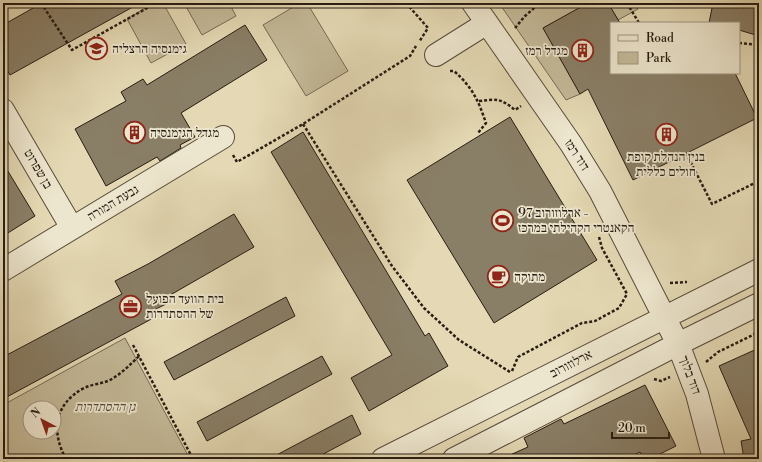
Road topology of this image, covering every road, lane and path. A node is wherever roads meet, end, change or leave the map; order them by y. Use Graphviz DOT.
graph roads {
  1 [pos="41,3"];
  2 [pos="156,3"];
  3 [pos="406,3"];
  4 [pos="473,3"];
  5 [pos="540,3"];
  6 [pos="627,3"];
  7 [pos="638,22"];
  8 [pos="487,23"];
  9 [pos="740,43"];
  10 [pos="502,45"];
  11 [pos="759,46"];
  12 [pos="442,63"];
  13 [pos="479,101"];
  14 [pos="3,110"];
  15 [pos="515,110"];
  16 [pos="303,124"];
  17 [pos="478,133"];
  18 [pos="223,137"];
  19 [pos="686,153"];
  20 [pos="759,181"];
  21 [pos="72,228"];
  22 [pos="3,270"];
  23 [pos="759,270"];
  24 [pos="690,281"];
  25 [pos="648,285"];
  26 [pos="759,304"];
  27 [pos="665,316"];
  28 [pos="678,344"];
  29 [pos="133,345"];
  30 [pos="139,356"];
  31 [pos="66,459"];
  32 [pos="193,459"];
  33 [pos="383,459"];
  34 [pos="454,459"];
  35 [pos="714,459"];
  1 -- 2 [label="path"];
  3 -- 16 [label="path"];
  4 -- 8 [label="street, דוד רמז"];
  5 -- 10 [label="path"];
  6 -- 7 [label="path"];
  8 -- 10 [label="street, דוד רמז"];
  8 -- 12 [label="street"];
  9 -- 11 [label="path"];
  10 -- 25 [label="street, דוד רמז"];
  12 -- 13 [label="path"];
  13 -- 15 [label="path"];
  13 -- 17 [label="path"];
  14 -- 21 [label="street, בן שפרוט"];
  16 -- 18 [label="path"];
  16 -- 25 [label="path"];
  18 -- 21 [label="street, גבעת המורה"];
  19 -- 20 [label="path"];
  21 -- 22 [label="street, גבעת המורה"];
  23 -- 27 [label="street, ארלוזורוב"];
  24 -- 25 [label="path"];
  25 -- 27 [label="street, דוד רמז"];
  26 -- 28 [label="street"];
  27 -- 28 [label="street, דוד בלוך"];
  27 -- 33 [label="street, ארלוזורוב"];
  28 -- 34 [label="street"];
  28 -- 35 [label="street, דוד בלוך"];
  29 -- 30 [label="path"];
  30 -- 31 [label="path"];
  30 -- 32 [label="path"];
}
